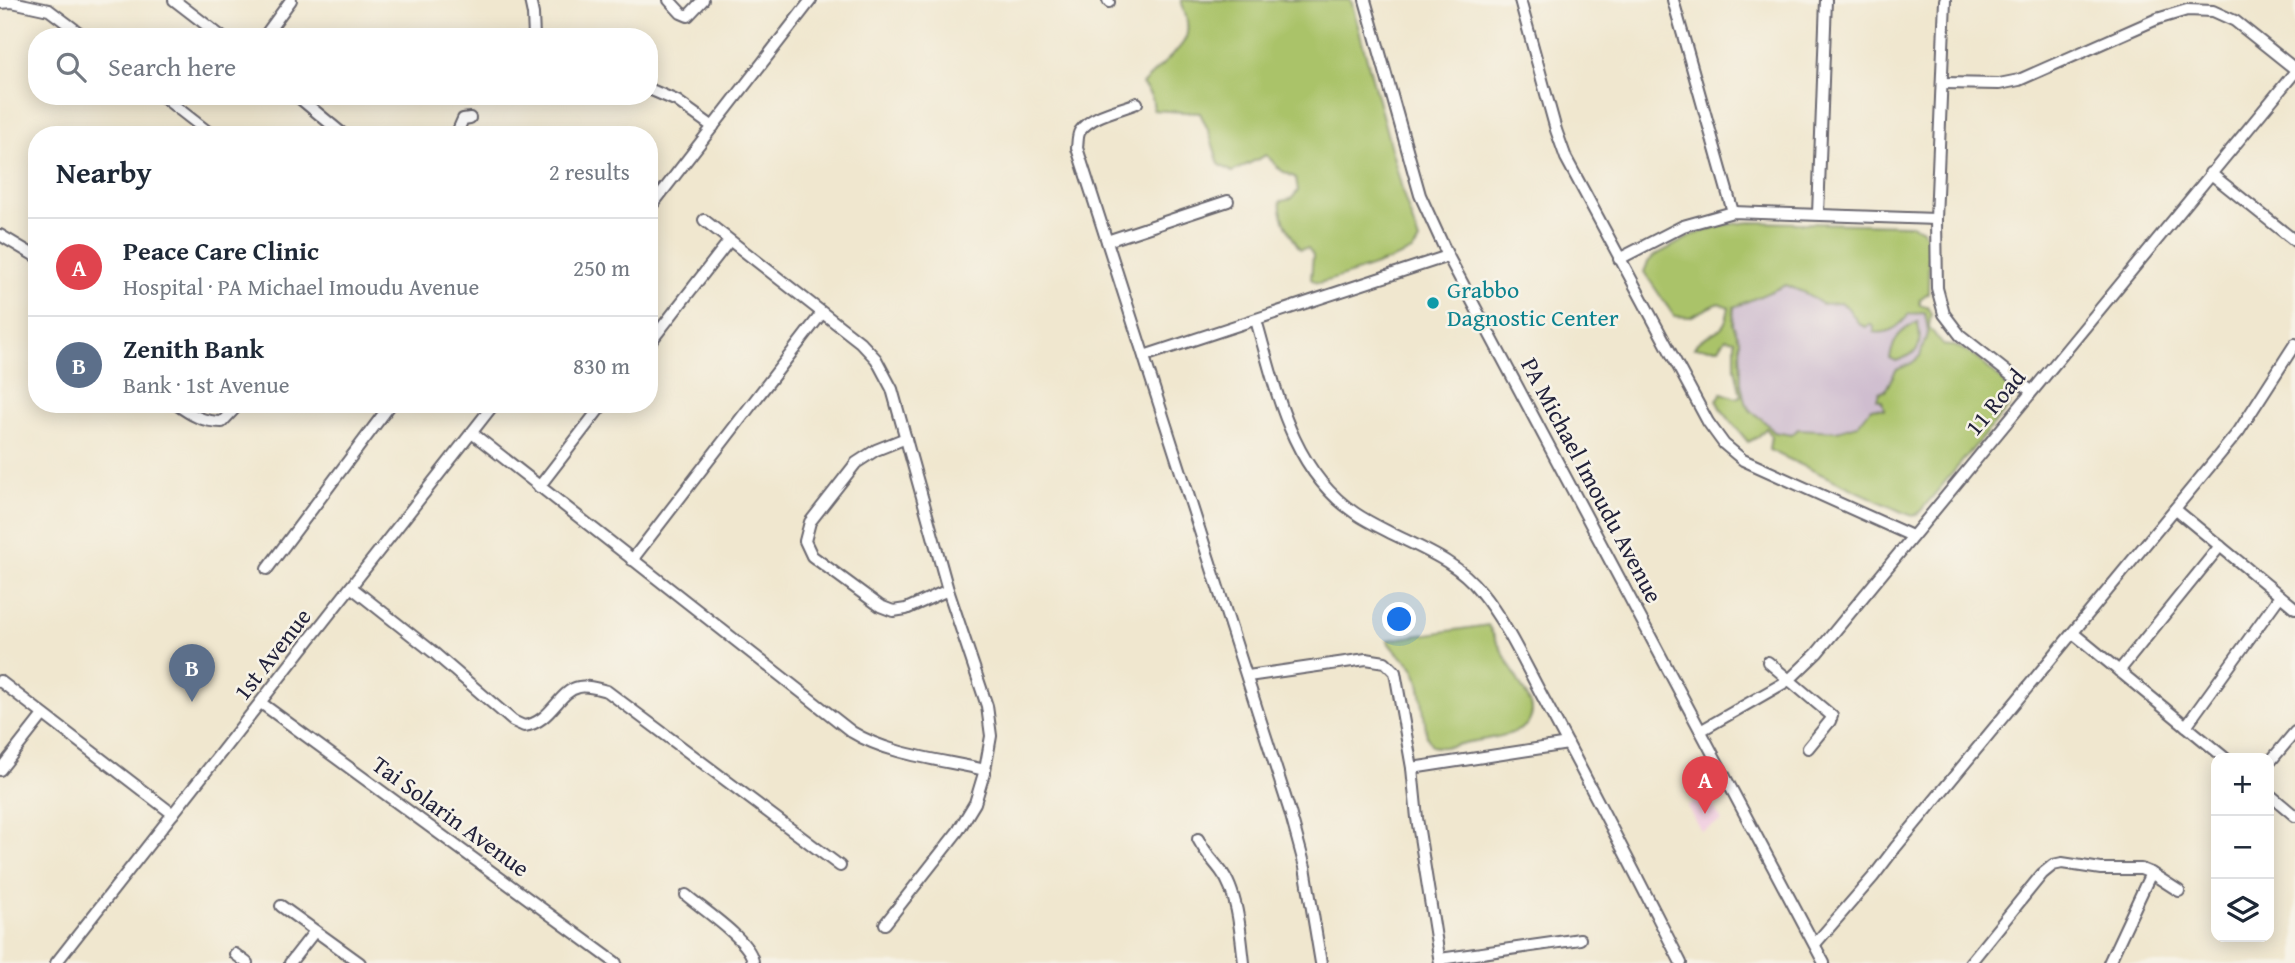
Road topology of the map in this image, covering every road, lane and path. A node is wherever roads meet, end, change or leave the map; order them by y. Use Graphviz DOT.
graph roads {
  1 [pos="174,0"];
  2 [pos="291,0"];
  3 [pos="530,0"];
  4 [pos="669,0"];
  5 [pos="703,0"];
  6 [pos="811,0"];
  7 [pos="1365,0"];
  8 [pos="1520,0"];
  9 [pos="1673,0"];
  10 [pos="1826,0"];
  11 [pos="1945,0"];
  12 [pos="0,3"];
  13 [pos="73,28"];
  14 [pos="210,28"];
  15 [pos="271,28"];
  16 [pos="534,28"];
  17 [pos="2295,71"];
  18 [pos="1943,83"];
  19 [pos="658,93"];
  20 [pos="1137,103"];
  21 [pos="171,105"];
  22 [pos="308,105"];
  23 [pos="470,118"];
  24 [pos="331,124"];
  25 [pos="193,126"];
  26 [pos="333,126"];
  27 [pos="460,126"];
  28 [pos="713,127"];
  29 [pos="2210,173"];
  30 [pos="658,197"];
  31 [pos="1228,201"];
  32 [pos="1733,212"];
  33 [pos="1818,214"];
  34 [pos="1936,219"];
  35 [pos="704,220"];
  36 [pos="0,235"];
  37 [pos="729,241"];
  38 [pos="1107,241"];
  39 [pos="2295,241"];
  40 [pos="28,252"];
  41 [pos="1448,256"];
  42 [pos="1619,259"];
  43 [pos="822,313"];
  44 [pos="1256,320"];
  45 [pos="658,332"];
  46 [pos="2295,344"];
  47 [pos="1144,356"];
  48 [pos="2031,391"];
  49 [pos="189,413"];
  50 [pos="230,413"];
  51 [pos="384,413"];
  52 [pos="487,413"];
  53 [pos="596,413"];
  54 [pos="472,433"];
  55 [pos="906,438"];
  56 [pos="539,487"];
  57 [pos="2175,509"];
  58 [pos="1912,536"];
  59 [pos="2220,546"];
  60 [pos="632,560"];
  61 [pos="267,569"];
  62 [pos="351,587"];
  63 [pos="948,590"];
  64 [pos="2280,596"];
  65 [pos="2295,608"];
  66 [pos="2073,633"];
  67 [pos="1768,663"];
  68 [pos="2119,671"];
  69 [pos="1248,676"];
  70 [pos="1789,680"];
  71 [pos="0,681"];
  72 [pos="261,703"];
  73 [pos="43,715"];
  74 [pos="2186,726"];
  75 [pos="1702,730"];
  76 [pos="2295,732"];
  77 [pos="1568,744"];
  78 [pos="1808,748"];
  79 [pos="2219,753"];
  80 [pos="2274,757"];
  81 [pos="1412,768"];
  82 [pos="985,769"];
  83 [pos="0,770"];
  84 [pos="2274,798"];
  85 [pos="173,814"];
  86 [pos="2295,816"];
  87 [pos="1198,839"];
  88 [pos="840,866"];
  89 [pos="2151,873"];
  90 [pos="2179,891"];
  91 [pos="686,895"];
  92 [pos="281,906"];
  93 [pos="885,924"];
  94 [pos="315,931"];
  95 [pos="1580,939"];
  96 [pos="1815,944"];
  97 [pos="235,954"];
  98 [pos="1440,961"];
  99 [pos="56,963"];
  100 [pos="247,963"];
  101 [pos="290,963"];
  102 [pos="360,963"];
  103 [pos="617,963"];
  104 [pos="753,963"];
  105 [pos="1244,963"];
  106 [pos="1321,963"];
  107 [pos="1681,963"];
  108 [pos="1824,963"];
  109 [pos="1970,963"];
  110 [pos="2109,963"];
  1 -- 14 [label="street"];
  2 -- 15 [label="street"];
  3 -- 16 [label="street"];
  4 -- 5 [label="street"];
  6 -- 28 [label="street"];
  7 -- 41 [label="street, PA Michael Imoudu Avenue"];
  8 -- 42 [label="street"];
  9 -- 32 [label="street"];
  10 -- 33 [label="street"];
  11 -- 18 [label="street"];
  12 -- 13 [label="street"];
  17 -- 18 [label="street"];
  17 -- 29 [label="street, 11 Road"];
  18 -- 34 [label="street"];
  19 -- 28 [label="street"];
  20 -- 38 [label="street"];
  21 -- 25 [label="street"];
  22 -- 24 [label="street"];
  23 -- 27 [label="street"];
  24 -- 26 [label="street"];
  28 -- 30 [label="street"];
  29 -- 39 [label="street"];
  29 -- 48 [label="street, 11 Road"];
  31 -- 38 [label="street"];
  32 -- 33 [label="street"];
  32 -- 42 [label="street"];
  33 -- 34 [label="street"];
  34 -- 48 [label="street"];
  35 -- 37 [label="street"];
  36 -- 40 [label="street"];
  37 -- 43 [label="street"];
  37 -- 45 [label="street"];
  38 -- 47 [label="street"];
  41 -- 44 [label="street"];
  41 -- 75 [label="street, PA Michael Imoudu Avenue"];
  42 -- 58 [label="street"];
  43 -- 55 [label="street"];
  43 -- 60 [label="street"];
  44 -- 47 [label="street"];
  44 -- 77 [label="street"];
  46 -- 57 [label="street"];
  47 -- 69 [label="street"];
  48 -- 58 [label="street, 11 Road"];
  49 -- 50 [label="street"];
  51 -- 61 [label="street"];
  52 -- 54 [label="street, 1st Avenue"];
  53 -- 56 [label="street"];
  54 -- 56 [label="street"];
  54 -- 62 [label="street, 1st Avenue"];
  55 -- 63 [label="street"];
  55 -- 63 [label="street"];
  56 -- 60 [label="street"];
  57 -- 59 [label="street"];
  57 -- 66 [label="street"];
  58 -- 70 [label="street, 11 Road"];
  59 -- 64 [label="street"];
  59 -- 68 [label="street"];
  60 -- 82 [label="street"];
  62 -- 72 [label="street, 1st Avenue"];
  62 -- 88 [label="street"];
  63 -- 82 [label="street"];
  64 -- 65 [label="street"];
  64 -- 74 [label="street"];
  66 -- 68 [label="street"];
  66 -- 96 [label="street"];
  67 -- 70 [label="street"];
  68 -- 74 [label="street"];
  69 -- 81 [label="street"];
  69 -- 106 [label="street"];
  70 -- 75 [label="street, 11 Road"];
  70 -- 78 [label="street"];
  71 -- 73 [label="street"];
  72 -- 85 [label="street, 1st Avenue"];
  72 -- 103 [label="street, Tai Solarin Avenue"];
  73 -- 83 [label="street"];
  73 -- 85 [label="street"];
  74 -- 79 [label="street"];
  75 -- 96 [label="street, PA Michael Imoudu Avenue"];
  76 -- 80 [label="street"];
  77 -- 81 [label="street"];
  77 -- 107 [label="street"];
  81 -- 98 [label="street"];
  82 -- 93 [label="street"];
  84 -- 86 [label="street"];
  85 -- 99 [label="street, 1st Avenue"];
  87 -- 105 [label="street"];
  89 -- 90 [label="street"];
  89 -- 109 [label="street"];
  89 -- 110 [label="street"];
  91 -- 104 [label="street"];
  92 -- 94 [label="street"];
  94 -- 101 [label="street"];
  94 -- 102 [label="street"];
  95 -- 98 [label="street"];
  96 -- 108 [label="street, PA Michael Imoudu Avenue"];
  97 -- 100 [label="street"];
}
